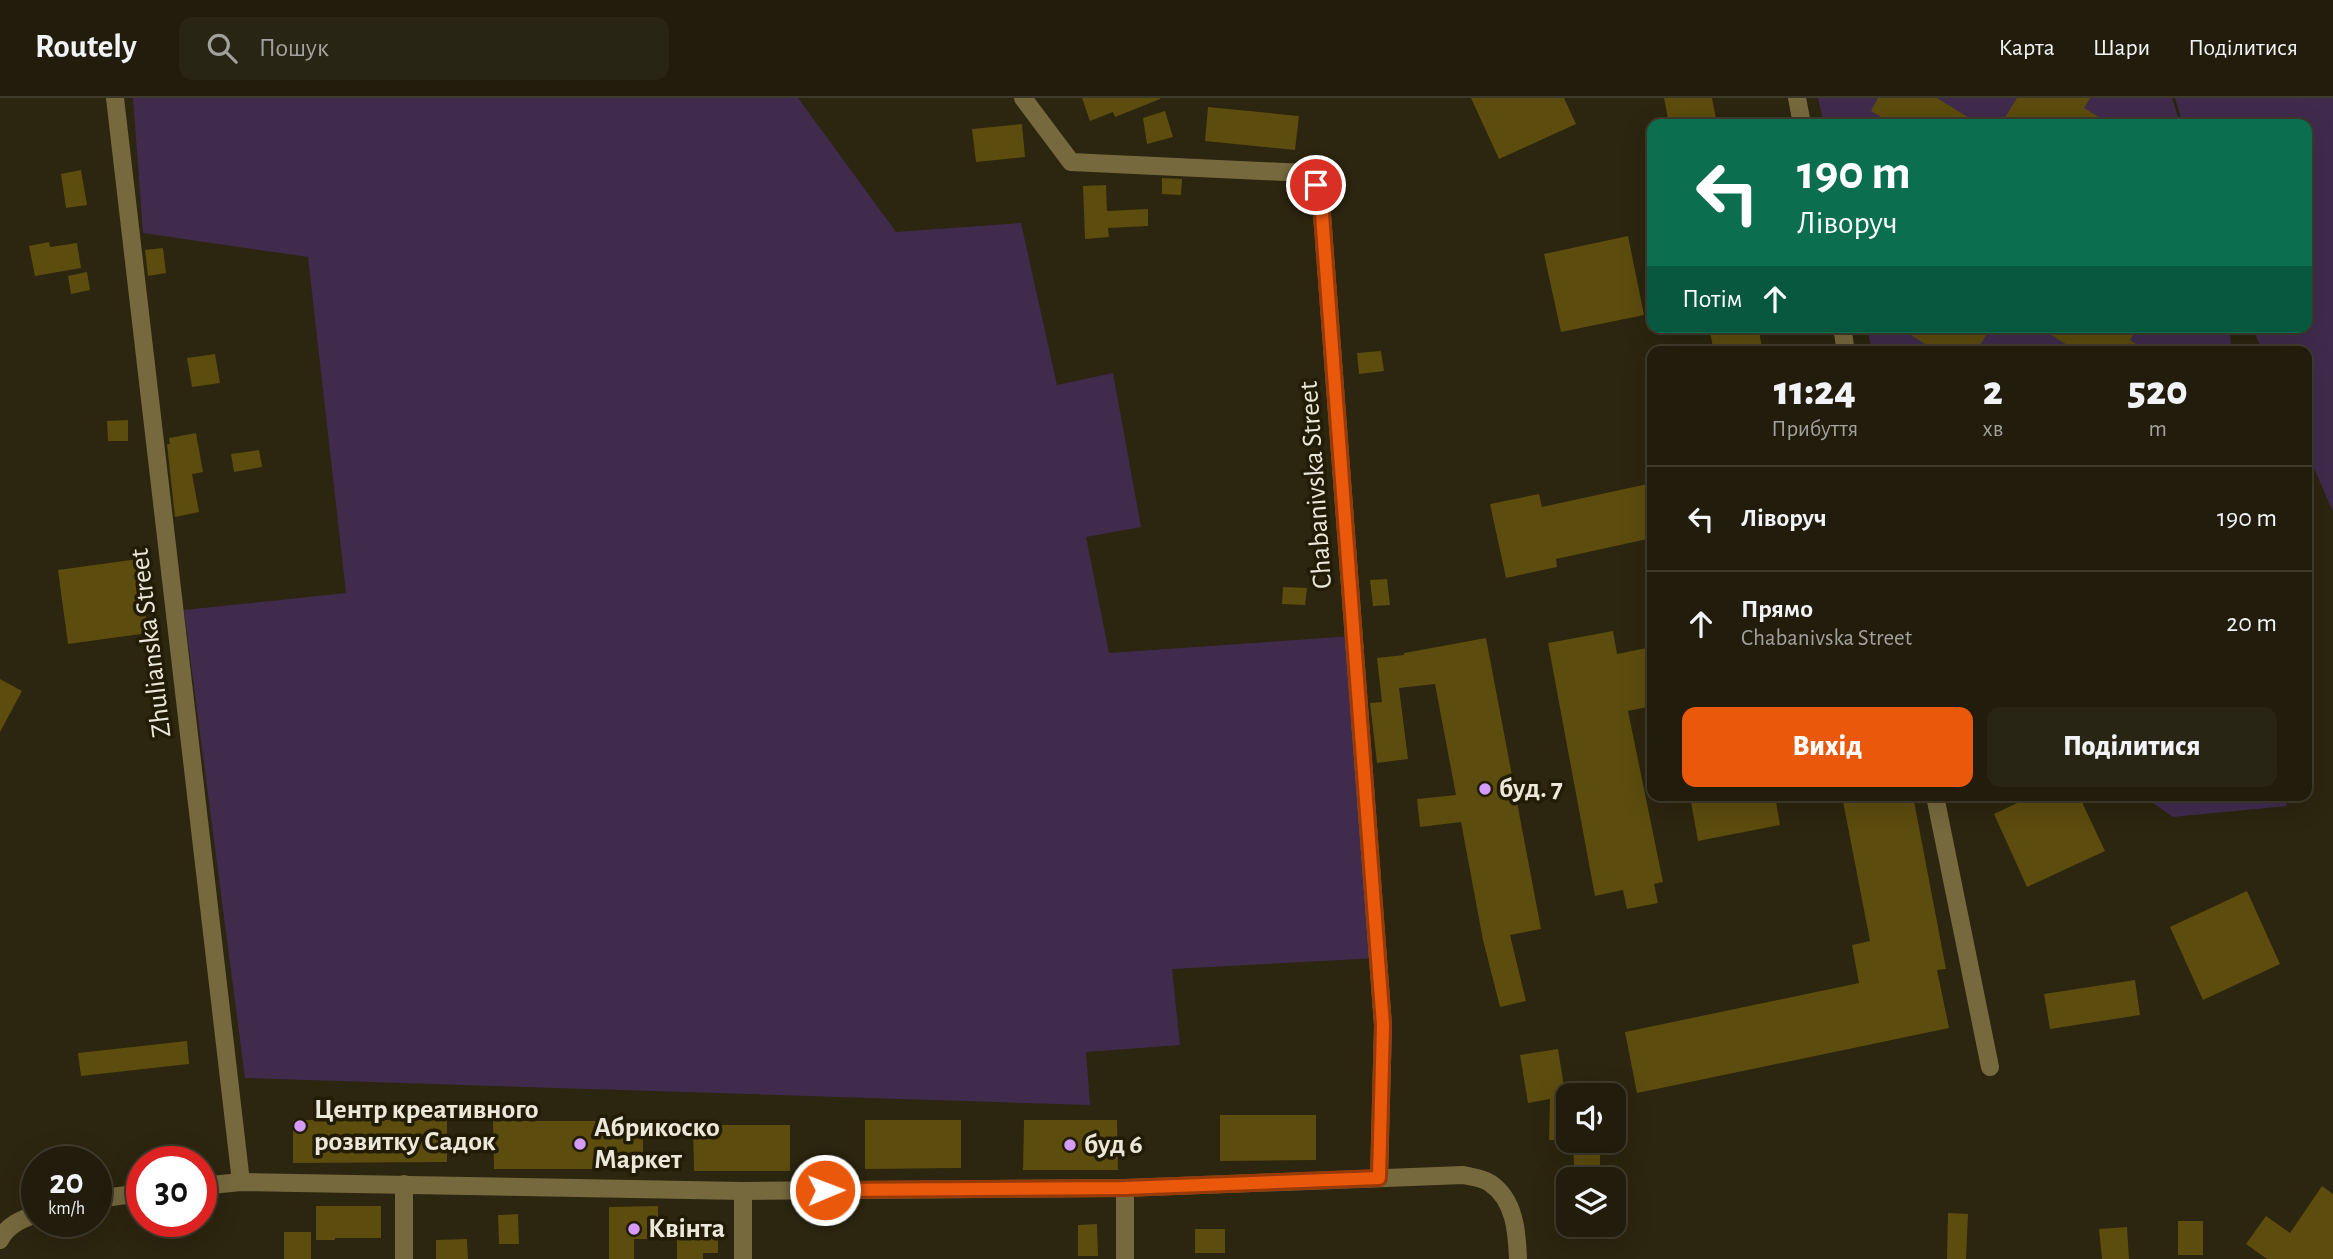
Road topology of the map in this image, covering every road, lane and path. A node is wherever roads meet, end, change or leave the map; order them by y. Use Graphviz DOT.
graph roads {
  1 [pos="115,98"];
  2 [pos="1023,98"];
  3 [pos="1797,98"];
  4 [pos="1801,119"];
  5 [pos="1937,801"];
  6 [pos="1990,1067"];
  7 [pos="1379,1178"];
  8 [pos="241,1182"];
  9 [pos="217,1184"];
  10 [pos="404,1184"];
  11 [pos="1125,1188"];
  12 [pos="743,1191"];
  13 [pos="21,1219"];
  14 [pos="0,1240"];
  15 [pos="404,1259"];
  16 [pos="743,1259"];
  17 [pos="1125,1259"];
  18 [pos="1518,1259"];
  1 -- 8 [label="street, Zhulianska Street"];
  2 -- 7 [label="street, Chabanivska Street"];
  3 -- 4 [label="street"];
  5 -- 6 [label="street"];
  7 -- 11 [label="street"];
  7 -- 18 [label="street"];
  8 -- 9 [label="street"];
  8 -- 10 [label="street"];
  10 -- 12 [label="street"];
  10 -- 15 [label="street"];
  11 -- 12 [label="street"];
  11 -- 17 [label="street"];
  12 -- 16 [label="street"];
  13 -- 14 [label="street"];
}
